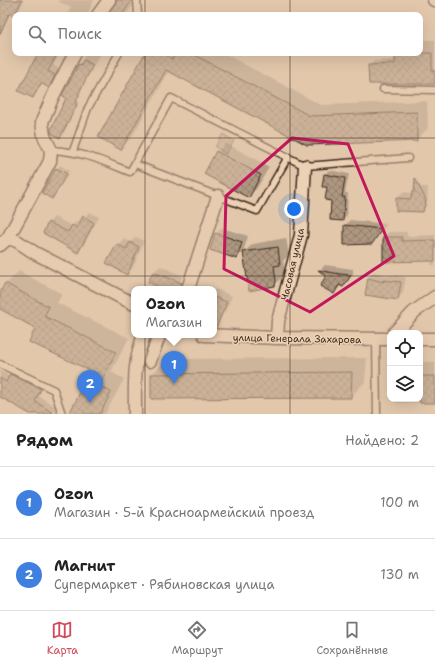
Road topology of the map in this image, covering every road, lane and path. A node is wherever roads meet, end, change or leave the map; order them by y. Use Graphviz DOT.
graph roads {
  1 [pos="109,0"];
  2 [pos="137,0"];
  3 [pos="100,12"];
  4 [pos="138,12"];
  5 [pos="73,56"];
  6 [pos="117,56"];
  7 [pos="383,89"];
  8 [pos="435,90"];
  9 [pos="51,150"];
  10 [pos="73,151"];
  11 [pos="288,157"];
  12 [pos="408,158"];
  13 [pos="135,164"];
  14 [pos="305,166"];
  15 [pos="218,196"];
  16 [pos="4,242"];
  17 [pos="189,286"];
  18 [pos="435,297"];
  19 [pos="131,302"];
  20 [pos="397,330"];
  21 [pos="217,336"];
  22 [pos="143,338"];
  23 [pos="277,338"];
  24 [pos="387,338"];
  25 [pos="158,339"];
  26 [pos="376,339"];
  27 [pos="423,339"];
  28 [pos="435,339"];
  29 [pos="150,361"];
  30 [pos="0,364"];
  31 [pos="62,414"];
  32 [pos="135,414"];
  33 [pos="377,414"];
  1 -- 3 [label="street"];
  2 -- 4 [label="lane"];
  5 -- 9 [label="street"];
  6 -- 10 [label="lane"];
  7 -- 8 [label="lane"];
  9 -- 10 [label="lane"];
  9 -- 16 [label="street"];
  10 -- 13 [label="lane"];
  11 -- 13 [label="lane"];
  11 -- 14 [label="lane"];
  11 -- 15 [label="lane"];
  12 -- 14 [label="lane"];
  13 -- 15 [label="lane"];
  14 -- 23 [label="street, Часовая улица"];
  15 -- 17 [label="street"];
  16 -- 19 [label="street"];
  18 -- 20 [label="street"];
  21 -- 23 [label="street, улица Генерала Захарова"];
  22 -- 32 [label="street"];
  23 -- 26 [label="street, улица Генерала Захарова"];
  24 -- 26 [label="street, улица Генерала Захарова"];
  25 -- 29 [label="street"];
  26 -- 33 [label="lane"];
  27 -- 28 [label="street"];
  30 -- 31 [label="lane"];
}
